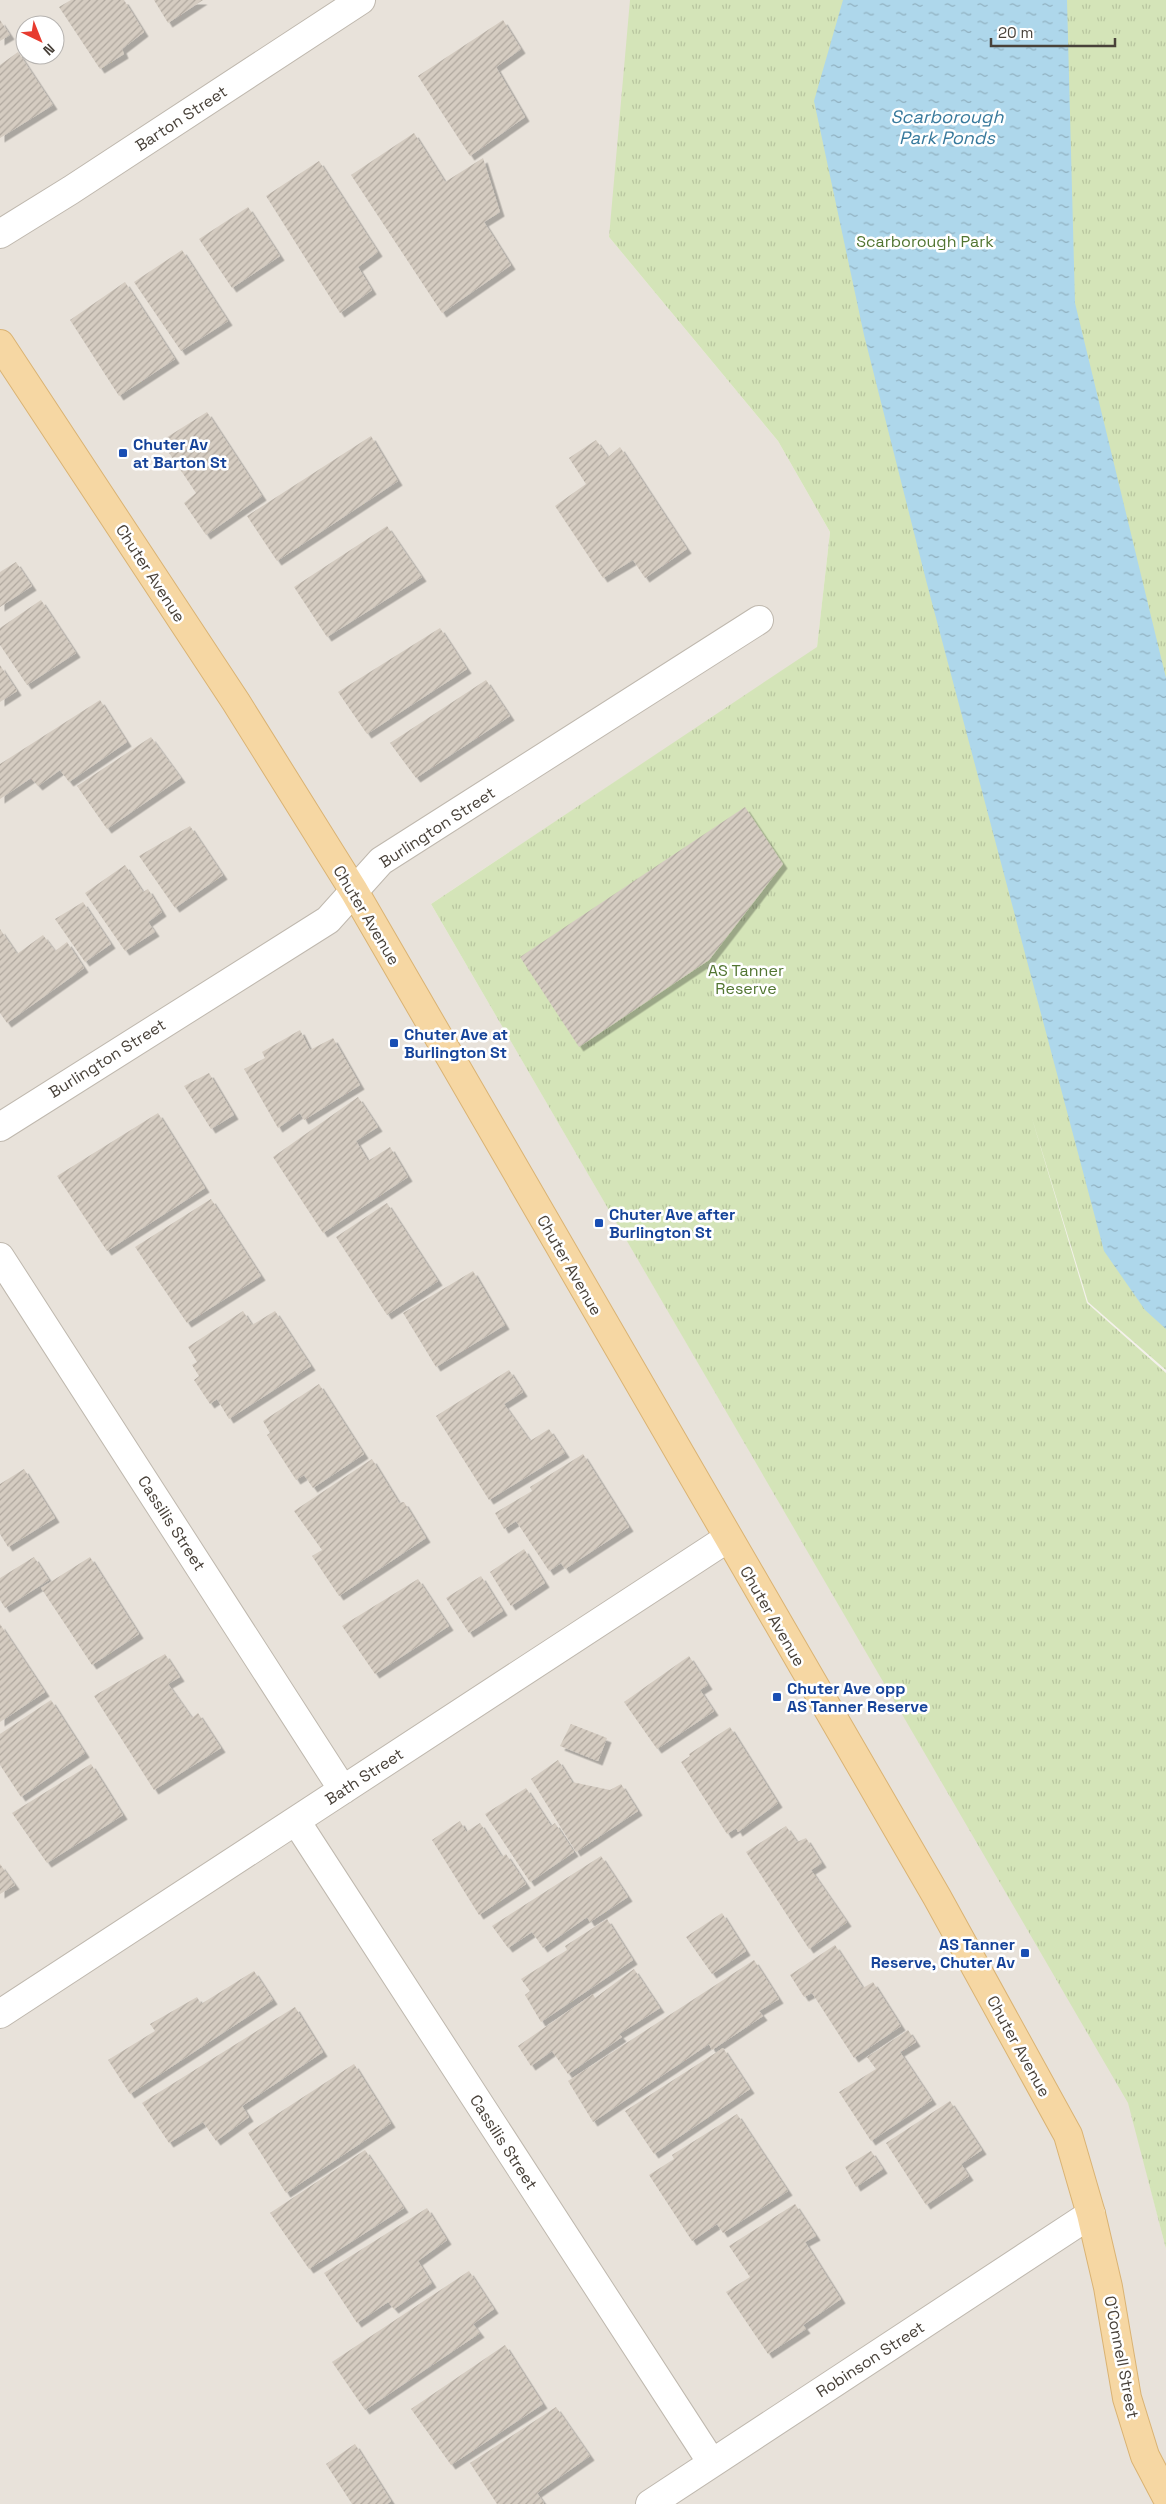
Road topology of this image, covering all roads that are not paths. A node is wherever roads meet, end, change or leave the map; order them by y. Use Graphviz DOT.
graph roads {
  1 [pos="361,0"];
  2 [pos="0,234"];
  3 [pos="0,344"];
  4 [pos="759,620"];
  5 [pos="354,891"];
  6 [pos="0,1127"];
  7 [pos="0,1256"];
  8 [pos="728,1538"];
  9 [pos="343,1790"];
  10 [pos="296,1821"];
  11 [pos="0,2014"];
  12 [pos="1091,2214"];
  13 [pos="712,2463"];
  14 [pos="1166,2496"];
  15 [pos="650,2504"];
  1 -- 2 [label="street, Barton Street"];
  3 -- 5 [label="main road, Chuter Avenue"];
  4 -- 5 [label="street, Burlington Street"];
  5 -- 6 [label="street, Burlington Street"];
  5 -- 8 [label="main road, Chuter Avenue"];
  7 -- 9 [label="street, Cassilis Street"];
  8 -- 9 [label="street, Bath Street"];
  8 -- 12 [label="main road, Chuter Avenue"];
  9 -- 10 [label="street, Bath Street"];
  10 -- 11 [label="street, Bath Street"];
  10 -- 13 [label="street, Cassilis Street"];
  12 -- 13 [label="street, Robinson Street"];
  12 -- 14 [label="main road, O'Connell Street"];
  13 -- 15 [label="street, Robinson Street"];
}
